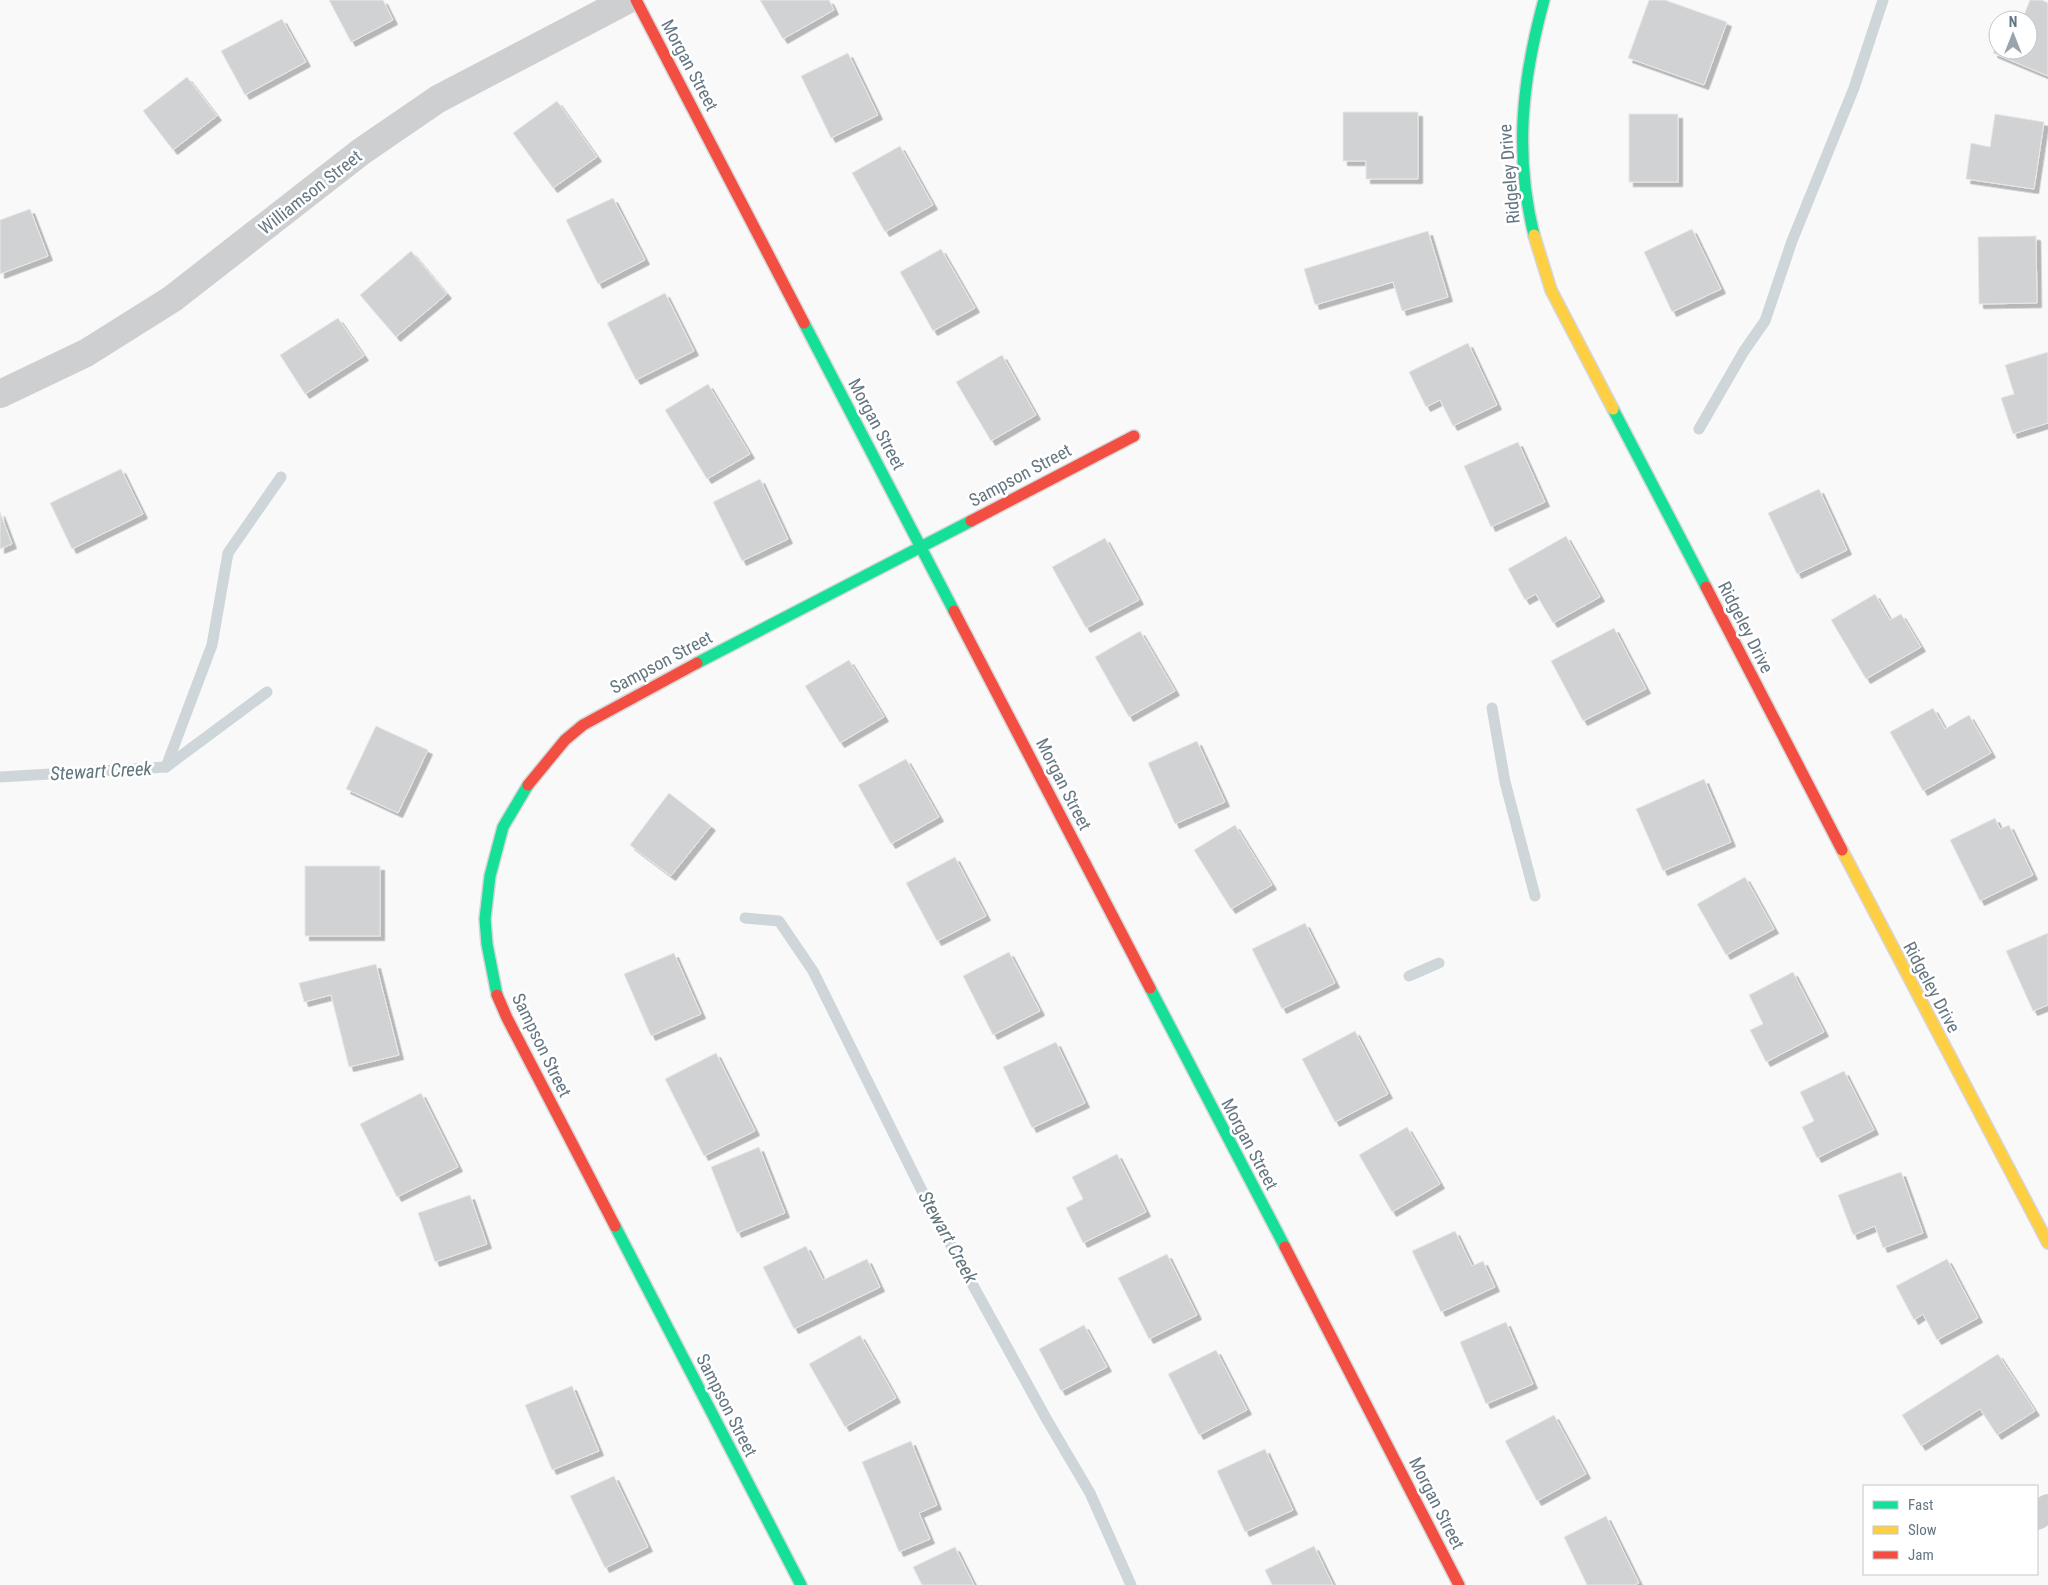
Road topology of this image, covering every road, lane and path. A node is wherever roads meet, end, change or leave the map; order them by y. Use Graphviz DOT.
graph roads {
  1 [pos="627,0"];
  2 [pos="636,0"];
  3 [pos="1544,0"];
  4 [pos="0,394"];
  5 [pos="1134,436"];
  6 [pos="921,547"];
  7 [pos="2048,1243"];
  8 [pos="801,1585"];
  9 [pos="1459,1585"];
  1 -- 4 [label="street, Williamson Street"];
  2 -- 6 [label="street, Morgan Street"];
  3 -- 7 [label="street, Ridgeley Drive"];
  5 -- 6 [label="street, Sampson Street"];
  6 -- 8 [label="street, Sampson Street"];
  6 -- 9 [label="street, Morgan Street"];
}
